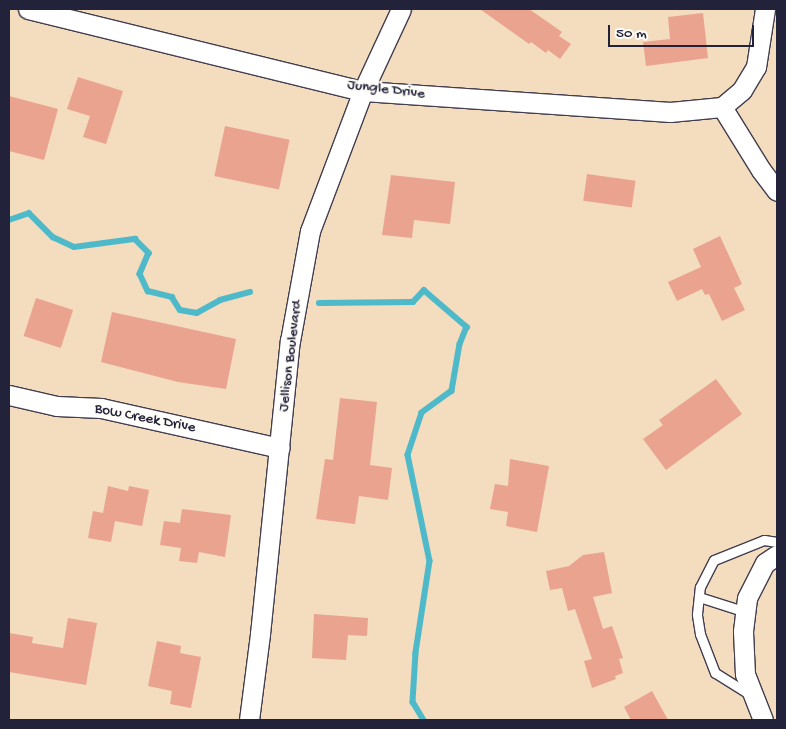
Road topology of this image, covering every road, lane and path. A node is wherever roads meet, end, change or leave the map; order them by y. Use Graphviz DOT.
graph roads {
  1 [pos="28,9"];
  2 [pos="401,9"];
  3 [pos="765,9"];
  4 [pos="363,91"];
  5 [pos="722,107"];
  6 [pos="777,191"];
  7 [pos="9,395"];
  8 [pos="280,448"];
  9 [pos="777,542"];
  10 [pos="777,555"];
  11 [pos="699,598"];
  12 [pos="746,612"];
  13 [pos="754,696"];
  14 [pos="249,720"];
  15 [pos="762,720"];
  1 -- 4 [label="street, Jungle Drive"];
  2 -- 4 [label="street, Jellison Boulevard"];
  3 -- 5 [label="street"];
  4 -- 5 [label="street, Jungle Drive"];
  4 -- 8 [label="street, Jellison Boulevard"];
  5 -- 6 [label="street"];
  7 -- 8 [label="street, Bow Creek Drive"];
  8 -- 14 [label="street, Jellison Boulevard"];
  9 -- 11 [label="lane"];
  10 -- 12 [label="street"];
  11 -- 12 [label="lane"];
  11 -- 13 [label="lane"];
  12 -- 13 [label="street"];
  13 -- 15 [label="street"];
}
